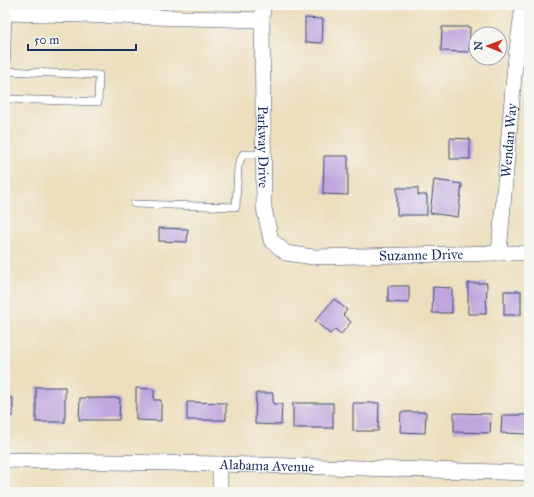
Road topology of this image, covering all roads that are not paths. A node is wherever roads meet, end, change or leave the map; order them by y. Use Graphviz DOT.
graph roads {
  1 [pos="263,5"];
  2 [pos="526,5"];
  3 [pos="6,13"];
  4 [pos="262,20"];
  5 [pos="6,71"];
  6 [pos="5,98"];
  7 [pos="264,154"];
  8 [pos="134,204"];
  9 [pos="499,253"];
  10 [pos="529,254"];
  11 [pos="313,257"];
  12 [pos="5,460"];
  13 [pos="220,464"];
  14 [pos="529,473"];
  15 [pos="220,492"];
  1 -- 4 [label="street, Parkway Drive"];
  2 -- 9 [label="street, Wendan Way"];
  3 -- 4 [label="street"];
  3 -- 5 [label="lane"];
  4 -- 7 [label="street, Parkway Drive"];
  5 -- 6 [label="lane"];
  5 -- 6 [label="lane"];
  7 -- 8 [label="lane"];
  7 -- 11 [label="street, Parkway Drive"];
  9 -- 10 [label="street, Suzanne Drive"];
  9 -- 11 [label="street, Suzanne Drive"];
  12 -- 13 [label="street, Alabama Avenue"];
  13 -- 14 [label="street, Alabama Avenue"];
  13 -- 15 [label="street"];
}
